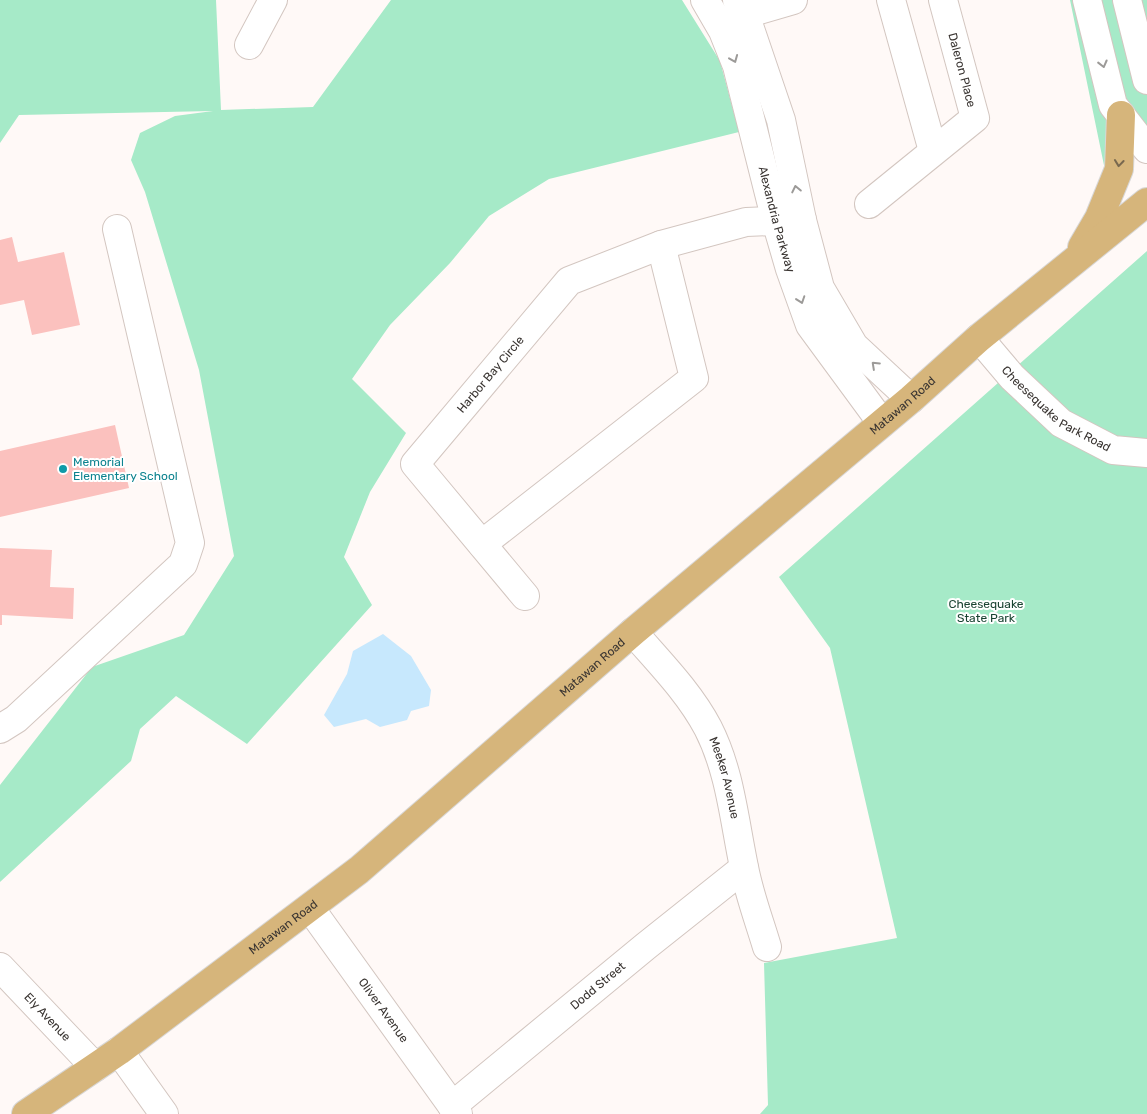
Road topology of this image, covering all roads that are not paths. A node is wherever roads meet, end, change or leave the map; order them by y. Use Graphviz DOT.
graph roads {
  1 [pos="273,0"];
  2 [pos="792,0"];
  3 [pos="890,0"];
  4 [pos="943,0"];
  5 [pos="741,7"];
  6 [pos="1129,9"];
  7 [pos="711,11"];
  8 [pos="1090,13"];
  9 [pos="249,45"];
  10 [pos="1147,80"];
  11 [pos="1121,115"];
  12 [pos="1147,149"];
  13 [pos="933,151"];
  14 [pos="1147,202"];
  15 [pos="869,204"];
  16 [pos="789,220"];
  17 [pos="116,229"];
  18 [pos="660,245"];
  19 [pos="1074,262"];
  20 [pos="979,338"];
  21 [pos="911,399"];
  22 [pos="882,423"];
  23 [pos="1147,454"];
  24 [pos="482,544"];
  25 [pos="525,596"];
  26 [pos="633,632"];
  27 [pos="0,729"];
  28 [pos="744,868"];
  29 [pos="310,908"];
  30 [pos="767,947"];
  31 [pos="0,967"];
  32 [pos="119,1051"];
  33 [pos="95,1067"];
  34 [pos="455,1110"];
  35 [pos="26,1114"];
  36 [pos="164,1114"];
  1 -- 9 [label="street"];
  2 -- 5 [label="street"];
  3 -- 13 [label="street"];
  4 -- 13 [label="street, Daleron Place"];
  5 -- 7 [label="street"];
  16 -- 5 [label="street, Alexandria Parkway, one-way"];
  6 -- 8 [label="street"];
  6 -- 10 [label="street"];
  7 -- 16 [label="street, Alexandria Parkway, one-way"];
  8 -- 11 [label="street, one-way"];
  11 -- 12 [label="street"];
  11 -- 19 [label="main road, one-way"];
  13 -- 15 [label="street, Daleron Place"];
  14 -- 19 [label="main road, Matawan Road"];
  16 -- 18 [label="street, Harbor Bay Circle"];
  21 -- 16 [label="street, Alexandria Parkway, one-way"];
  16 -- 22 [label="street, Alexandria Parkway, one-way"];
  17 -- 27 [label="street"];
  18 -- 24 [label="street"];
  18 -- 24 [label="street, Harbor Bay Circle"];
  19 -- 20 [label="main road, Matawan Road"];
  20 -- 21 [label="main road, Matawan Road"];
  20 -- 23 [label="street, Cheesequake Park Road"];
  21 -- 22 [label="main road, Matawan Road"];
  22 -- 26 [label="main road, Matawan Road"];
  24 -- 25 [label="street, Harbor Bay Circle"];
  26 -- 28 [label="street, Meeker Avenue"];
  26 -- 29 [label="main road, Matawan Road"];
  28 -- 30 [label="street, Meeker Avenue"];
  28 -- 34 [label="street, Dodd Street"];
  29 -- 32 [label="main road, Matawan Road"];
  29 -- 34 [label="street, Oliver Avenue"];
  31 -- 33 [label="street, Ely Avenue"];
  32 -- 33 [label="main road, Matawan Road"];
  32 -- 36 [label="street"];
  33 -- 35 [label="main road, Matawan Road"];
}
